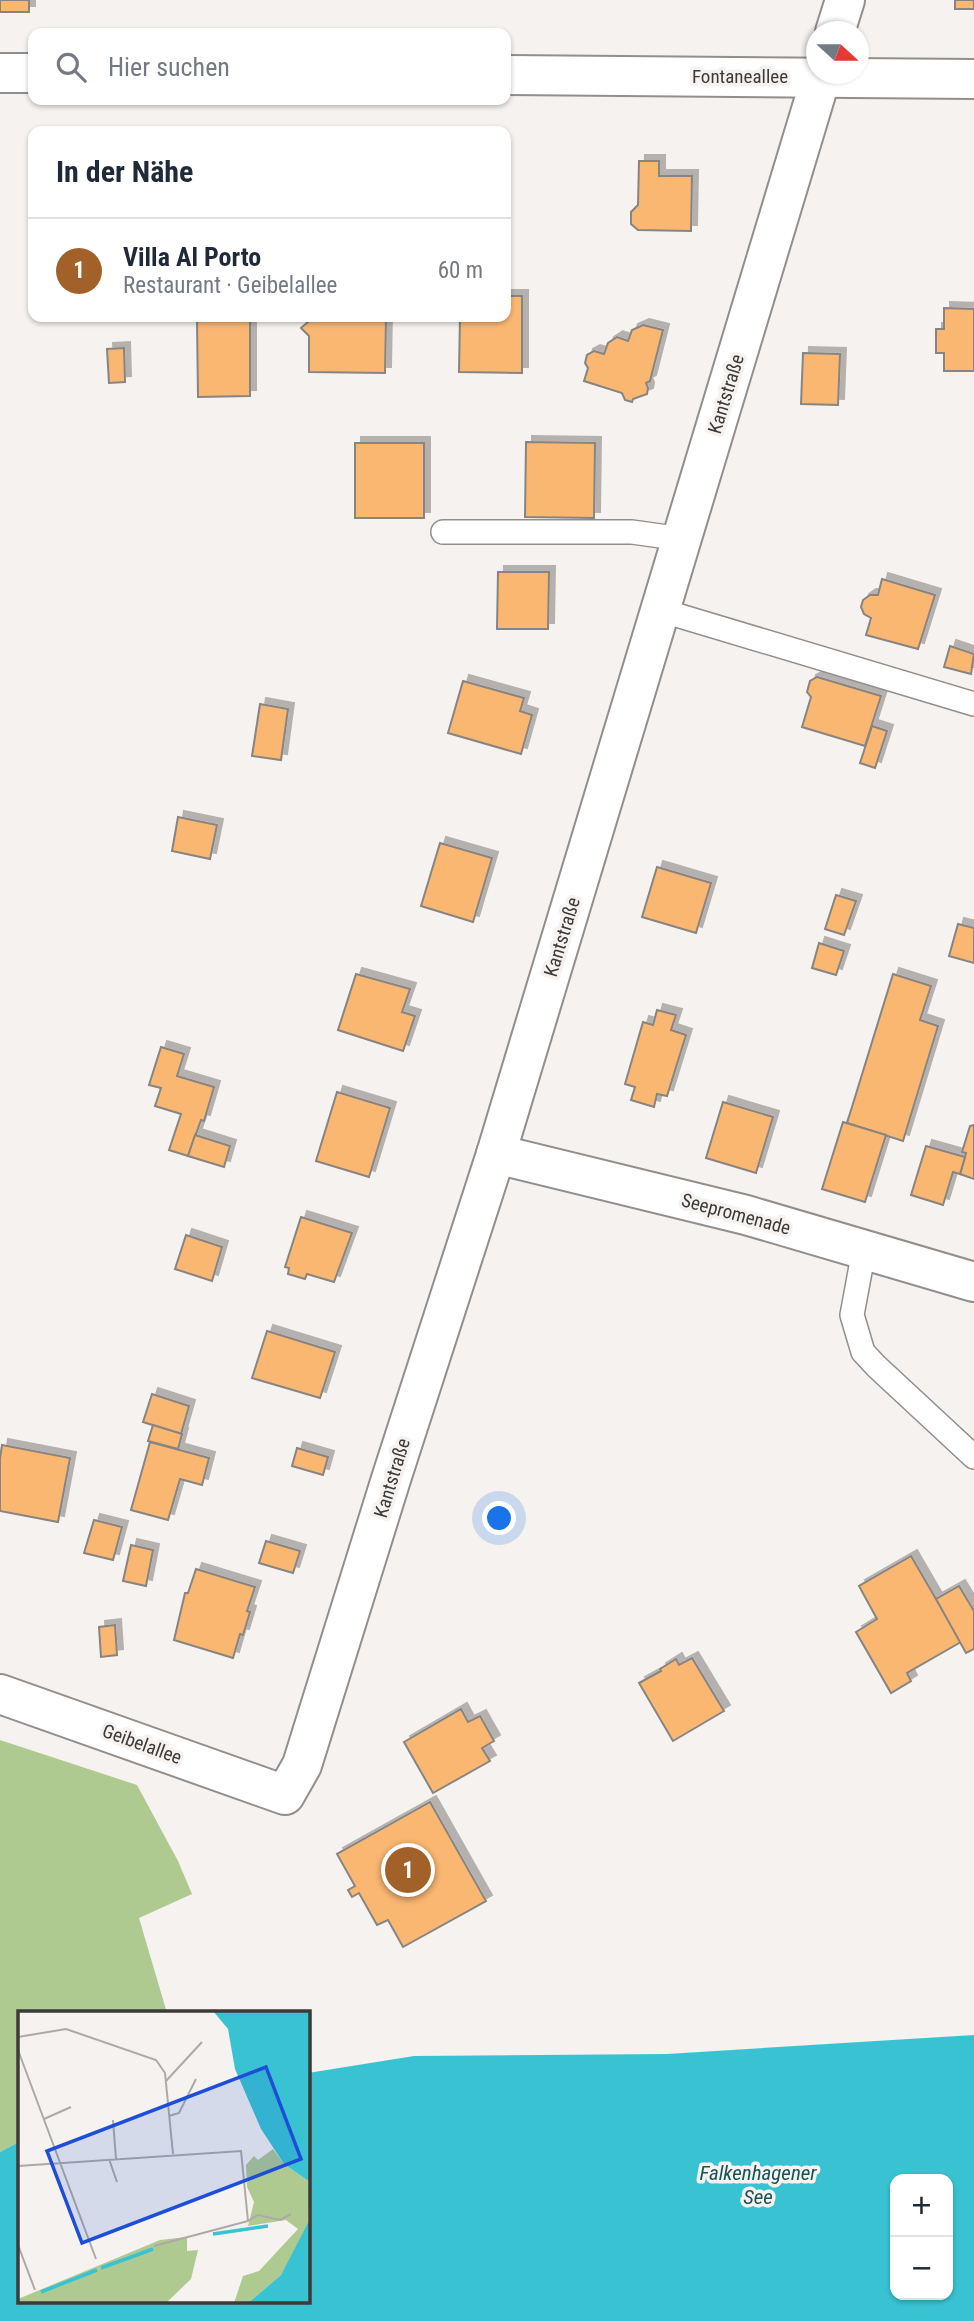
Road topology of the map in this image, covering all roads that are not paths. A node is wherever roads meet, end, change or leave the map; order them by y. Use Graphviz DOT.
graph roads {
  1 [pos="845,0"];
  2 [pos="838,21"];
  3 [pos="0,73"];
  4 [pos="28,73"];
  5 [pos="511,75"];
  6 [pos="806,75"];
  7 [pos="869,76"];
  8 [pos="974,79"];
  9 [pos="819,84"];
  10 [pos="443,532"];
  11 [pos="682,539"];
  12 [pos="660,611"];
  13 [pos="974,704"];
  14 [pos="496,1154"];
  15 [pos="864,1250"];
  16 [pos="974,1282"];
  17 [pos="974,1457"];
  18 [pos="0,1693"];
  19 [pos="285,1795"];
  1 -- 2 [label="street"];
  3 -- 4 [label="street"];
  5 -- 6 [label="street, Fontaneallee"];
  7 -- 8 [label="street, Fontaneallee"];
  9 -- 11 [label="street, Kantstraße"];
  10 -- 11 [label="lane"];
  11 -- 12 [label="street, Kantstraße"];
  12 -- 13 [label="lane"];
  12 -- 14 [label="street, Kantstraße"];
  14 -- 15 [label="street, Seepromenade"];
  14 -- 19 [label="street, Kantstraße"];
  15 -- 16 [label="street, Seepromenade"];
  15 -- 17 [label="lane"];
  18 -- 19 [label="street, Geibelallee"];
}
